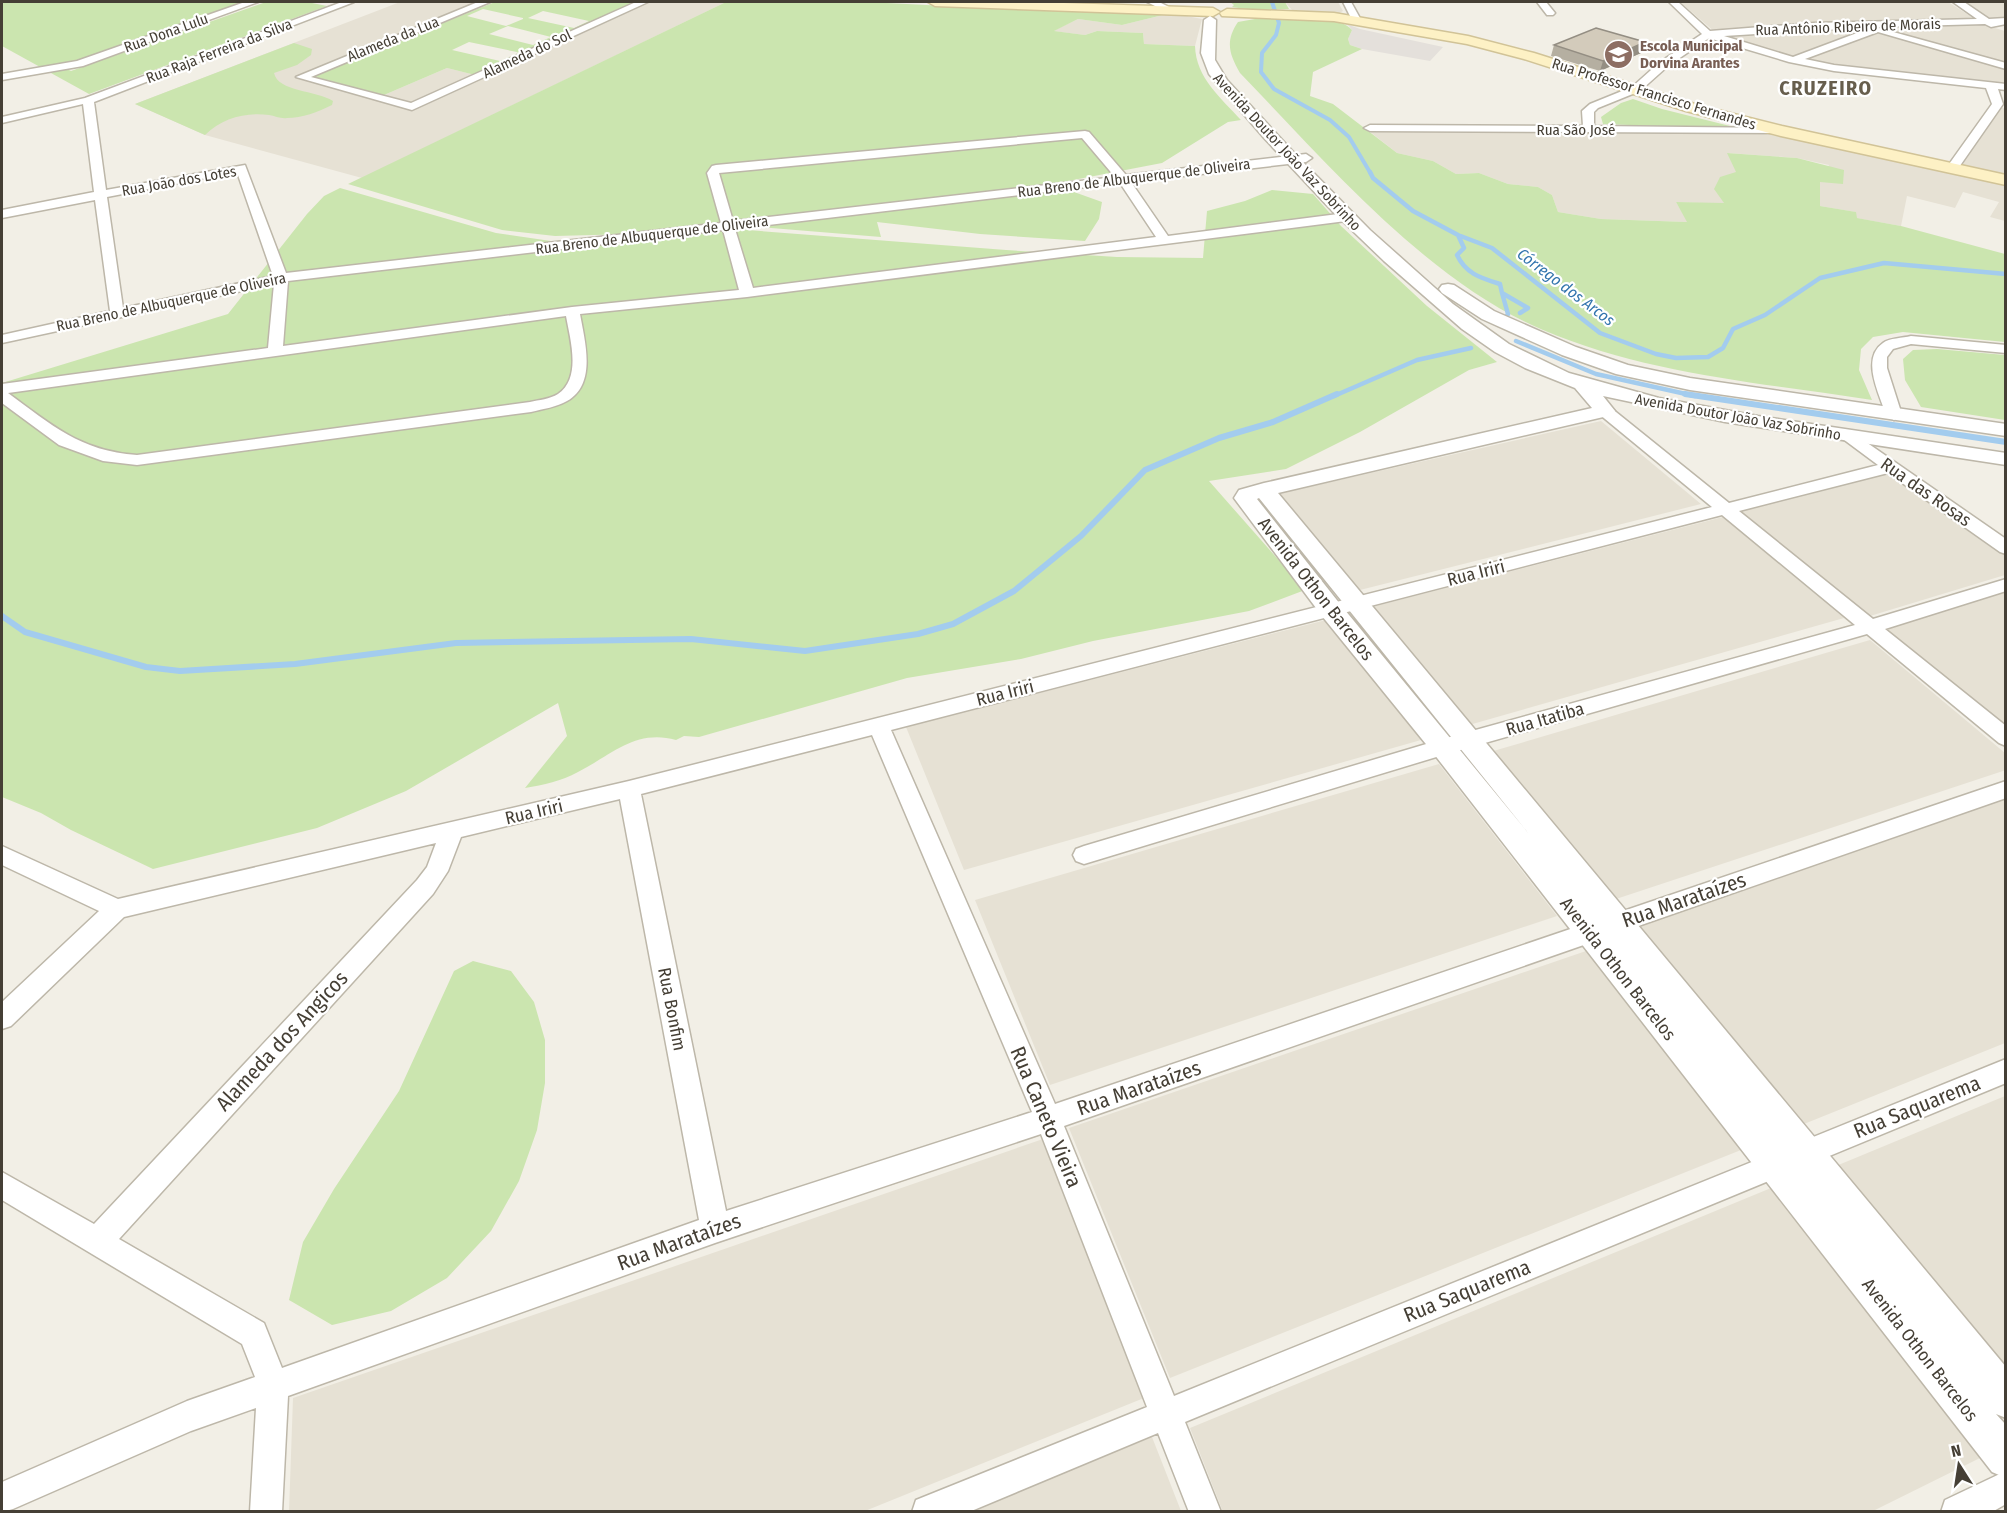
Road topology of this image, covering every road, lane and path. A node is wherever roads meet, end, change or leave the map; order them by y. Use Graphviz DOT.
graph roads {
  1 [pos="254,2"];
  2 [pos="321,2"];
  3 [pos="349,2"];
  4 [pos="485,2"];
  5 [pos="643,2"];
  6 [pos="935,2"];
  7 [pos="1152,2"];
  8 [pos="1347,2"];
  9 [pos="1541,2"];
  10 [pos="1673,2"];
  11 [pos="1958,2"];
  12 [pos="1039,3"];
  13 [pos="338,6"];
  14 [pos="1174,11"];
  15 [pos="1550,13"];
  16 [pos="1220,15"];
  17 [pos="1356,20"];
  18 [pos="2006,21"];
  19 [pos="1987,22"];
  20 [pos="1873,27"];
  21 [pos="2006,29"];
  22 [pos="1708,34"];
  23 [pos="1793,60"];
  24 [pos="2006,66"];
  25 [pos="2,77"];
  26 [pos="1991,86"];
  27 [pos="2006,87"];
  28 [pos="1636,88"];
  29 [pos="88,100"];
  30 [pos="2002,105"];
  31 [pos="412,107"];
  32 [pos="2,120"];
  33 [pos="1370,128"];
  34 [pos="1589,130"];
  35 [pos="1781,131"];
  36 [pos="1298,159"];
  37 [pos="1953,167"];
  38 [pos="1123,179"];
  39 [pos="2006,180"];
  40 [pos="100,195"];
  41 [pos="2,214"];
  42 [pos="1346,218"];
  43 [pos="728,226"];
  44 [pos="1164,240"];
  45 [pos="281,278"];
  46 [pos="747,293"];
  47 [pos="572,311"];
  48 [pos="117,313"];
  49 [pos="1534,335"];
  50 [pos="2,339"];
  51 [pos="1501,348"];
  52 [pos="2006,349"];
  53 [pos="275,351"];
  54 [pos="1582,384"];
  55 [pos="2,389"];
  56 [pos="2,396"];
  57 [pos="1605,411"];
  58 [pos="1894,415"];
  59 [pos="2006,430"];
  60 [pos="1847,436"];
  61 [pos="2006,459"];
  62 [pos="1890,467"];
  63 [pos="1727,509"];
  64 [pos="2006,548"];
  65 [pos="2006,585"];
  66 [pos="1344,607"];
  67 [pos="1870,627"];
  68 [pos="879,726"];
  69 [pos="2006,738"];
  70 [pos="1456,744"];
  71 [pos="629,789"];
  72 [pos="2006,789"];
  73 [pos="452,831"];
  74 [pos="2,855"];
  75 [pos="1084,855"];
  76 [pos="117,909"];
  77 [pos="1603,928"];
  78 [pos="2,1018"];
  79 [pos="2006,1071"];
  80 [pos="1048,1119"];
  81 [pos="1805,1153"];
  82 [pos="1774,1166"];
  83 [pos="2,1185"];
  84 [pos="714,1229"];
  85 [pos="97,1242"];
  86 [pos="273,1385"];
  87 [pos="2006,1398"];
  88 [pos="1166,1414"];
  89 [pos="2006,1458"];
  90 [pos="2006,1487"];
  91 [pos="2,1498"];
  92 [pos="266,1512"];
  93 [pos="928,1512"];
  94 [pos="1204,1512"];
  95 [pos="1957,1512"];
  1 -- 25 [label="street, Rua Dona Lulu"];
  2 -- 13 [label="street"];
  3 -- 13 [label="street, Rua Raja Ferreira da Silva"];
  4 -- 31 [label="street, Alameda da Lua"];
  5 -- 31 [label="street, Alameda do Sol"];
  6 -- 12 [label="main road"];
  7 -- 14 [label="street"];
  8 -- 17 [label="street"];
  9 -- 15 [label="street"];
  10 -- 22 [label="street"];
  11 -- 19 [label="street"];
  12 -- 14 [label="main road"];
  13 -- 29 [label="street, Rua Raja Ferreira da Silva"];
  14 -- 16 [label="main road"];
  16 -- 17 [label="main road, Rua Professor Francisco Fernandes"];
  16 -- 36 [label="street, Avenida Doutor João Vaz Sobrinho"];
  17 -- 28 [label="main road, Rua Professor Francisco Fernandes"];
  18 -- 19 [label="street, Rua Antônio Ribeiro de Morais"];
  19 -- 20 [label="street, Rua Antônio Ribeiro de Morais"];
  19 -- 21 [label="street"];
  20 -- 22 [label="street, Rua Antônio Ribeiro de Morais"];
  20 -- 23 [label="street"];
  20 -- 24 [label="street"];
  22 -- 23 [label="street"];
  22 -- 28 [label="street, Rua Antônio Ribeiro de Morais"];
  23 -- 26 [label="street"];
  26 -- 27 [label="street"];
  26 -- 30 [label="street"];
  28 -- 34 [label="street, Rua Antônio Ribeiro de Morais"];
  28 -- 35 [label="main road, Rua Professor Francisco Fernandes"];
  29 -- 32 [label="street, Rua Raja Ferreira da Silva"];
  29 -- 40 [label="street"];
  30 -- 37 [label="street"];
  33 -- 34 [label="street, Rua São José"];
  34 -- 35 [label="street, Rua São José"];
  35 -- 37 [label="main road, Rua Professor Francisco Fernandes"];
  36 -- 38 [label="street, Rua Breno de Albuquerque de Oliveira"];
  36 -- 42 [label="street, Avenida Doutor João Vaz Sobrinho"];
  36 -- 49 [label="street, Avenida Doutor João Vaz Sobrinho"];
  37 -- 39 [label="main road, Rua Professor Francisco Fernandes"];
  38 -- 43 [label="street, Rua Breno de Albuquerque de Oliveira"];
  38 -- 43 [label="street"];
  38 -- 44 [label="street"];
  40 -- 41 [label="street, Rua João dos Lotes"];
  40 -- 45 [label="street, Rua João dos Lotes"];
  40 -- 48 [label="street"];
  42 -- 44 [label="street"];
  42 -- 51 [label="street, Avenida Doutor João Vaz Sobrinho"];
  43 -- 45 [label="street, Rua Breno de Albuquerque de Oliveira"];
  43 -- 46 [label="street"];
  44 -- 46 [label="street"];
  45 -- 48 [label="street, Rua Breno de Albuquerque de Oliveira"];
  45 -- 53 [label="street, Rua João dos Lotes"];
  46 -- 47 [label="street"];
  47 -- 53 [label="street"];
  47 -- 56 [label="street"];
  48 -- 50 [label="street, Rua Breno de Albuquerque de Oliveira"];
  49 -- 51 [label="street"];
  49 -- 58 [label="street, Avenida Doutor João Vaz Sobrinho"];
  51 -- 54 [label="street, Avenida Doutor João Vaz Sobrinho"];
  52 -- 58 [label="street"];
  53 -- 55 [label="street"];
  54 -- 57 [label="street"];
  54 -- 60 [label="street, Avenida Doutor João Vaz Sobrinho"];
  57 -- 63 [label="street"];
  57 -- 66 [label="street, Avenida Othon Barcelos"];
  58 -- 59 [label="street, Avenida Doutor João Vaz Sobrinho"];
  60 -- 61 [label="street, Avenida Doutor João Vaz Sobrinho"];
  60 -- 62 [label="street, Rua das Rosas"];
  62 -- 63 [label="street, Rua Iriri"];
  62 -- 64 [label="street, Rua das Rosas"];
  63 -- 66 [label="street, Rua Iriri"];
  63 -- 67 [label="street"];
  65 -- 67 [label="street, Rua Itatiba"];
  66 -- 68 [label="street, Rua Iriri"];
  66 -- 70 [label="street, Avenida Othon Barcelos"];
  67 -- 69 [label="street"];
  67 -- 70 [label="street, Rua Itatiba"];
  68 -- 71 [label="street, Rua Iriri"];
  68 -- 80 [label="street, Rua Caneto Vieira"];
  70 -- 75 [label="street, Rua Itatiba"];
  70 -- 77 [label="street, Avenida Othon Barcelos"];
  71 -- 73 [label="street, Rua Iriri"];
  71 -- 84 [label="street, Rua Bonfim"];
  72 -- 77 [label="street, Rua Marataízes"];
  73 -- 76 [label="street, Rua Iriri"];
  73 -- 85 [label="street, Alameda dos Angicos"];
  74 -- 76 [label="street"];
  76 -- 78 [label="street"];
  77 -- 80 [label="street, Rua Marataízes"];
  77 -- 81 [label="street, Avenida Othon Barcelos"];
  77 -- 82 [label="street, Avenida Othon Barcelos"];
  79 -- 81 [label="street, Rua Saquarema"];
  80 -- 84 [label="street, Rua Marataízes"];
  80 -- 88 [label="street, Rua Caneto Vieira"];
  81 -- 82 [label="street, Rua Saquarema"];
  81 -- 87 [label="street, Avenida Othon Barcelos"];
  82 -- 88 [label="street, Rua Saquarema"];
  82 -- 89 [label="street, Avenida Othon Barcelos"];
  83 -- 85 [label="street"];
  84 -- 86 [label="street, Rua Marataízes"];
  85 -- 86 [label="street"];
  86 -- 91 [label="street, Rua Marataízes"];
  86 -- 92 [label="street"];
  88 -- 93 [label="street, Rua Saquarema"];
  88 -- 94 [label="street, Rua Caneto Vieira"];
  90 -- 95 [label="street"];
}
